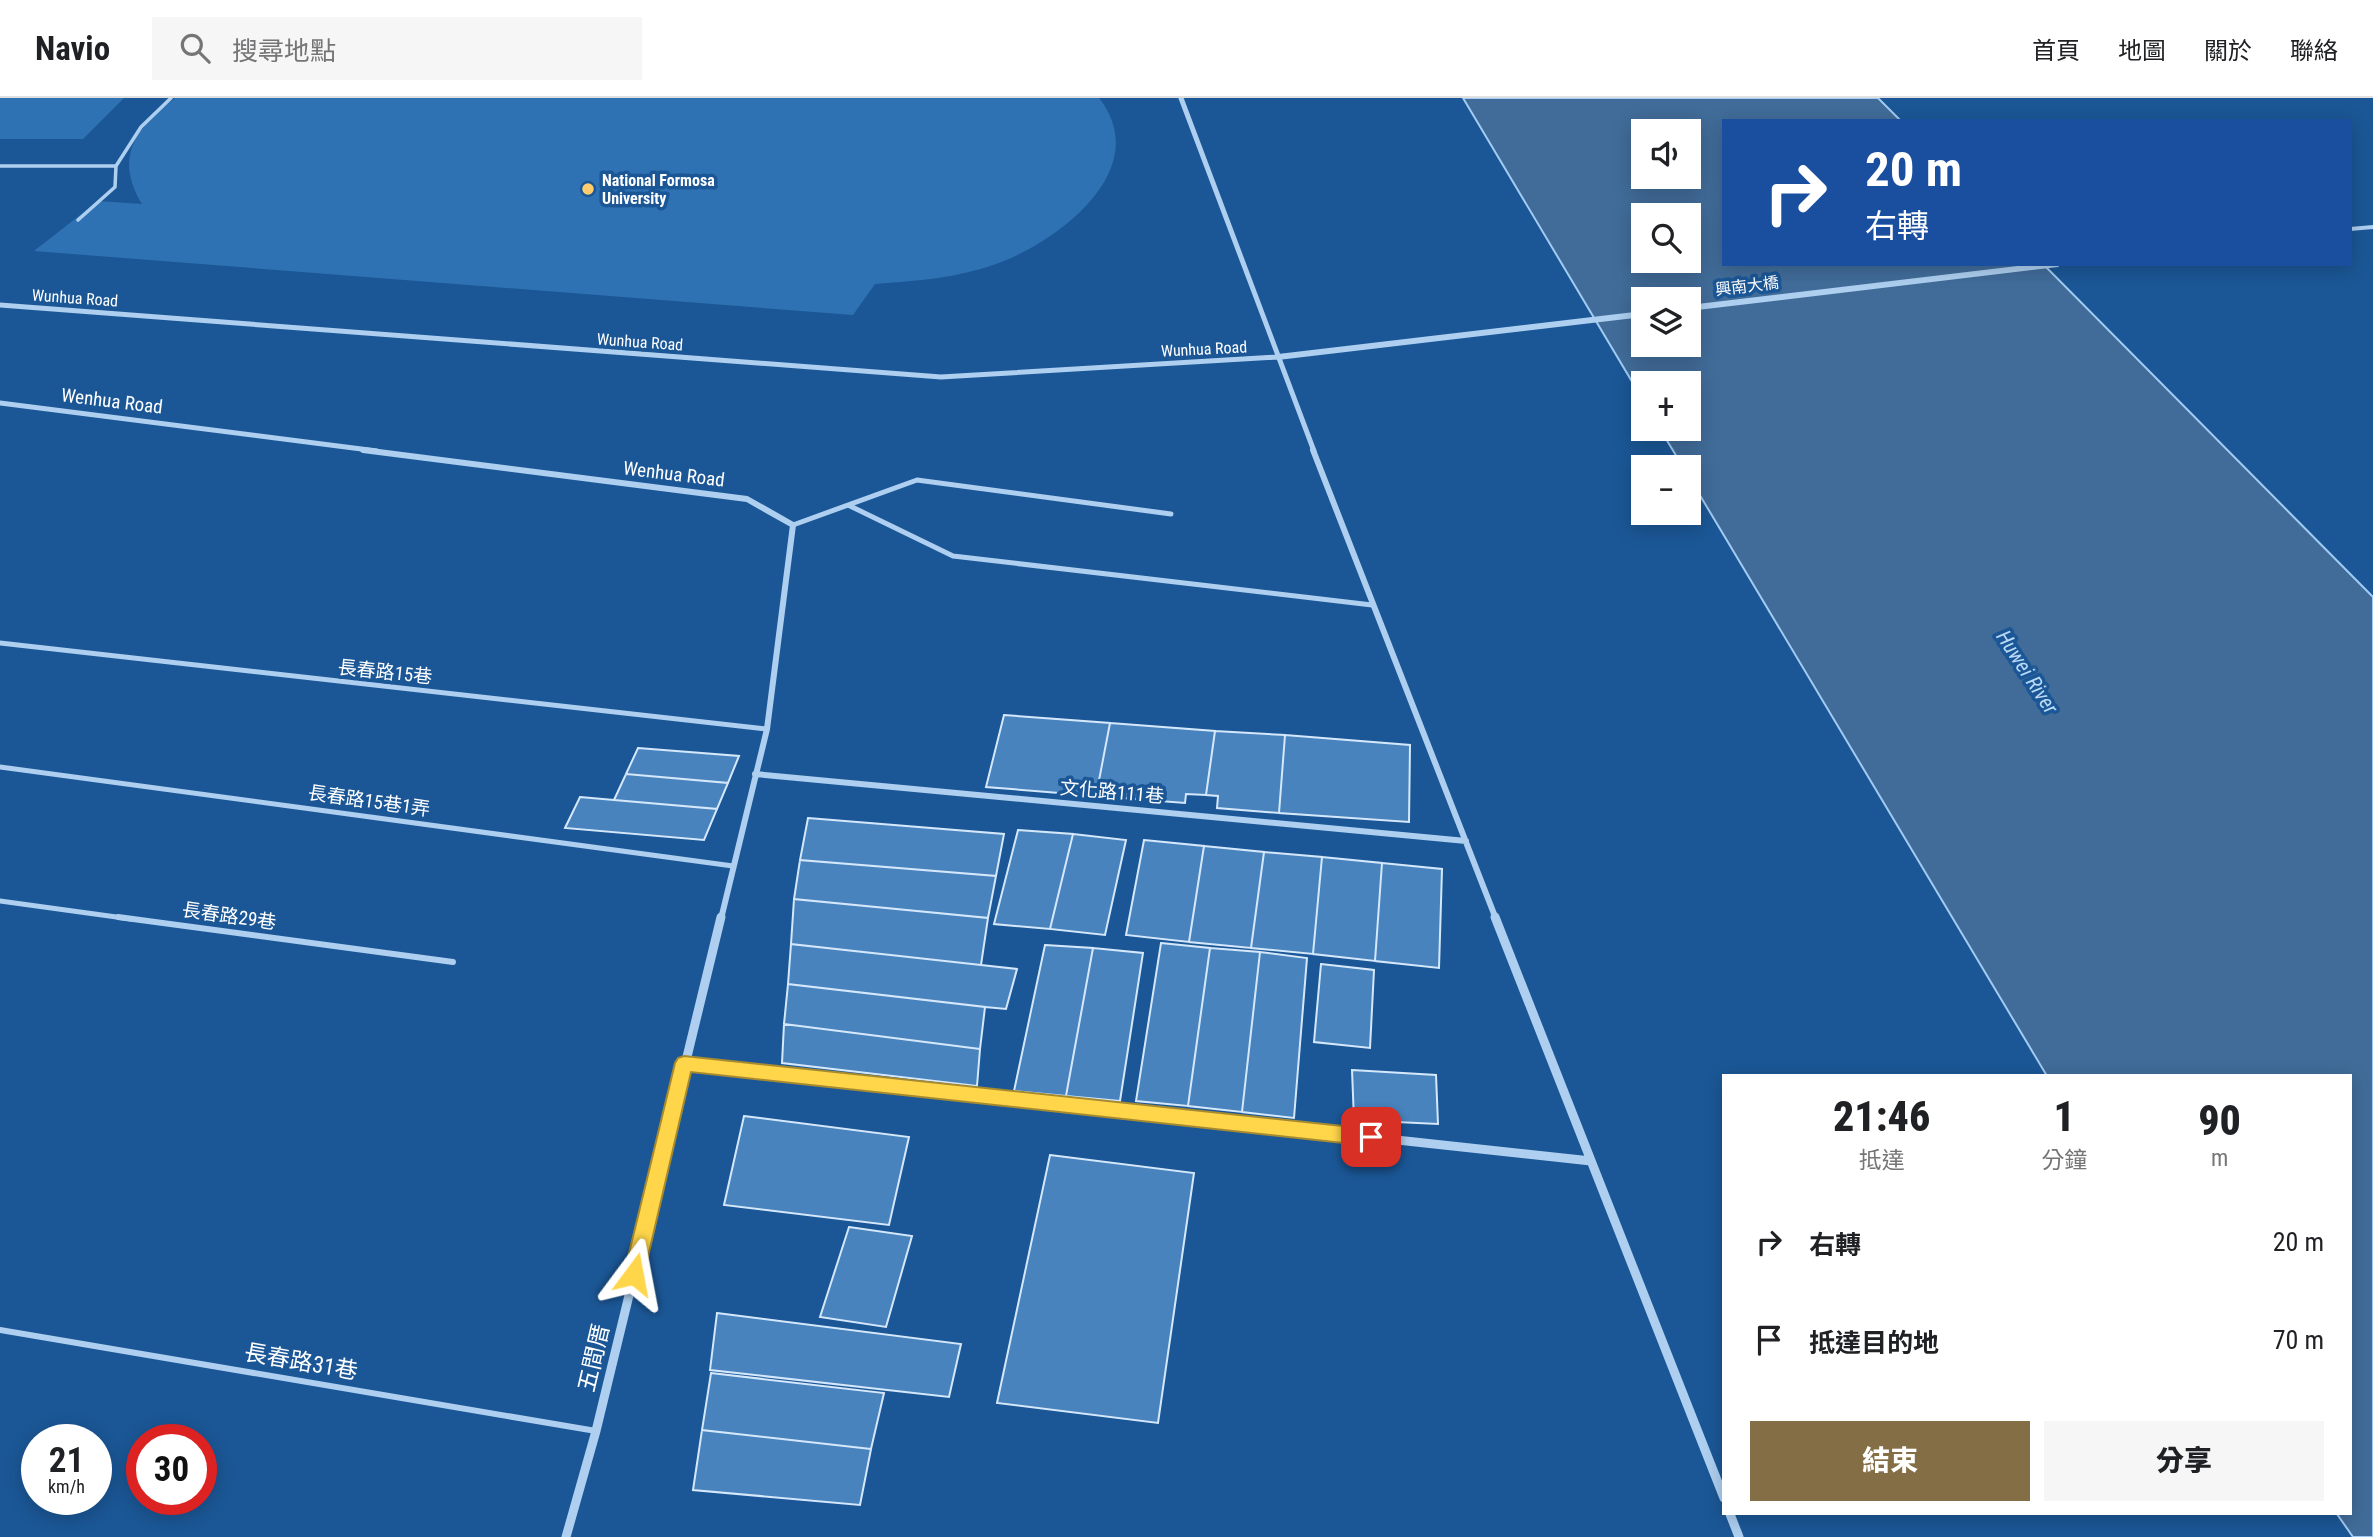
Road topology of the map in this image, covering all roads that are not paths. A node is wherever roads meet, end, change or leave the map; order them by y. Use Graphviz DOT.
graph roads {
  1 [pos="171,98"];
  2 [pos="1181,98"];
  3 [pos="0,166"];
  4 [pos="116,166"];
  5 [pos="78,220"];
  6 [pos="2373,227"];
  7 [pos="2352,229"];
  8 [pos="2041,266"];
  9 [pos="0,305"];
  10 [pos="1701,307"];
  11 [pos="1631,315"];
  12 [pos="1278,357"];
  13 [pos="0,402"];
  14 [pos="848,505"];
  15 [pos="1171,514"];
  16 [pos="793,525"];
  17 [pos="1372,605"];
  18 [pos="0,643"];
  19 [pos="767,729"];
  20 [pos="0,767"];
  21 [pos="755,774"];
  22 [pos="1466,841"];
  23 [pos="733,866"];
  24 [pos="0,901"];
  25 [pos="453,962"];
  26 [pos="684,1063"];
  27 [pos="1591,1161"];
  28 [pos="0,1330"];
  29 [pos="596,1431"];
  30 [pos="1722,1493"];
  31 [pos="1730,1515"];
  32 [pos="566,1537"];
  33 [pos="1739,1537"];
  1 -- 4 [label="lane"];
  2 -- 12 [label="street"];
  3 -- 4 [label="lane"];
  4 -- 5 [label="lane"];
  6 -- 7 [label="street"];
  8 -- 10 [label="street, 興南大橋"];
  9 -- 12 [label="street, Wunhua Road"];
  11 -- 12 [label="street"];
  12 -- 17 [label="street"];
  13 -- 16 [label="street, Wenhua Road"];
  14 -- 15 [label="lane"];
  14 -- 16 [label="lane"];
  14 -- 17 [label="lane"];
  16 -- 19 [label="street"];
  17 -- 22 [label="street"];
  18 -- 19 [label="lane, 長春路15巷"];
  19 -- 21 [label="street"];
  20 -- 23 [label="lane, 長春路15巷1弄"];
  21 -- 22 [label="street, 文化路111巷"];
  21 -- 23 [label="street"];
  22 -- 27 [label="street"];
  23 -- 26 [label="street"];
  24 -- 25 [label="lane, 長春路29巷"];
  26 -- 27 [label="street"];
  26 -- 29 [label="street, 五間厝"];
  27 -- 30 [label="street"];
  28 -- 29 [label="lane, 長春路31巷"];
  29 -- 32 [label="street, 五間厝"];
  31 -- 33 [label="street"];
}
